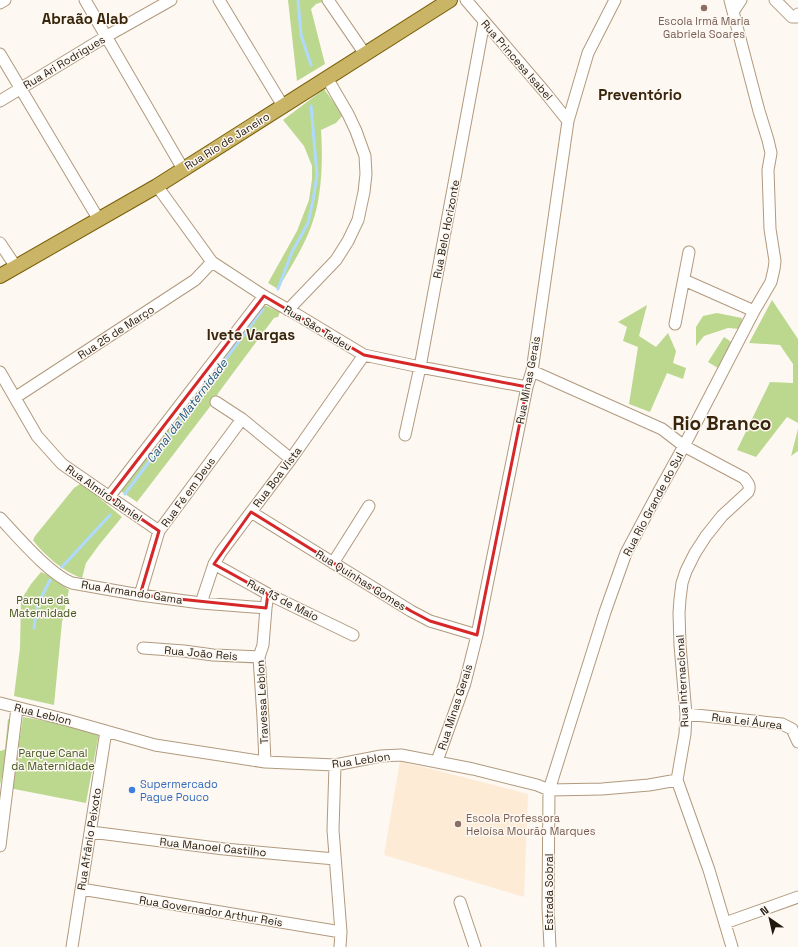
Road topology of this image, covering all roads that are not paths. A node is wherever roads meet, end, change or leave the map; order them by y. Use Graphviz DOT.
graph roads {
  1 [pos="5,0"];
  2 [pos="85,0"];
  3 [pos="171,0"];
  4 [pos="219,0"];
  5 [pos="328,0"];
  6 [pos="450,0"];
  7 [pos="466,0"];
  8 [pos="615,0"];
  9 [pos="730,0"];
  10 [pos="741,0"];
  11 [pos="775,0"];
  12 [pos="0,3"];
  13 [pos="733,12"];
  14 [pos="798,14"];
  15 [pos="484,22"];
  16 [pos="107,36"];
  17 [pos="0,54"];
  18 [pos="365,54"];
  19 [pos="327,78"];
  20 [pos="20,89"];
  21 [pos="0,101"];
  22 [pos="283,106"];
  23 [pos="568,121"];
  24 [pos="183,169"];
  25 [pos="156,186"];
  26 [pos="99,220"];
  27 [pos="0,243"];
  28 [pos="689,252"];
  29 [pos="212,262"];
  30 [pos="16,267"];
  31 [pos="0,276"];
  32 [pos="684,280"];
  33 [pos="266,298"];
  34 [pos="283,307"];
  35 [pos="754,311"];
  36 [pos="675,324"];
  37 [pos="364,355"];
  38 [pos="420,367"];
  39 [pos="532,371"];
  40 [pos="0,372"];
  41 [pos="527,387"];
  42 [pos="16,397"];
  43 [pos="216,402"];
  44 [pos="242,419"];
  45 [pos="405,435"];
  46 [pos="684,446"];
  47 [pos="291,459"];
  48 [pos="115,501"];
  49 [pos="369,506"];
  50 [pos="251,512"];
  51 [pos="0,518"];
  52 [pos="159,531"];
  53 [pos="333,563"];
  54 [pos="214,564"];
  55 [pos="268,594"];
  56 [pos="140,595"];
  57 [pos="201,603"];
  58 [pos="266,608"];
  59 [pos="353,635"];
  60 [pos="476,635"];
  61 [pos="143,648"];
  62 [pos="259,657"];
  63 [pos="0,703"];
  64 [pos="17,708"];
  65 [pos="686,714"];
  66 [pos="106,731"];
  67 [pos="798,742"];
  68 [pos="436,761"];
  69 [pos="265,762"];
  70 [pos="336,765"];
  71 [pos="677,780"];
  72 [pos="550,790"];
  73 [pos="4,792"];
  74 [pos="91,832"];
  75 [pos="0,846"];
  76 [pos="335,859"];
  77 [pos="81,889"];
  78 [pos="798,897"];
  79 [pos="460,902"];
  80 [pos="725,923"];
  81 [pos="341,932"];
  82 [pos="72,947"];
  83 [pos="340,947"];
  84 [pos="475,947"];
  85 [pos="550,947"];
  86 [pos="732,947"];
  1 -- 12 [label="street"];
  2 -- 16 [label="street"];
  3 -- 16 [label="street, Rua Ari Rodrigues"];
  4 -- 22 [label="street"];
  5 -- 18 [label="street"];
  6 -- 18 [label="main road, Rua Rio de Janeiro"];
  7 -- 15 [label="street, Rua Princesa Isabel"];
  8 -- 23 [label="street, Rua Minas Gerais"];
  9 -- 13 [label="street, Rua Rio Grande do Sul"];
  10 -- 13 [label="street"];
  11 -- 14 [label="street"];
  13 -- 35 [label="street, Rua Rio Grande do Sul"];
  15 -- 23 [label="street, Rua Princesa Isabel"];
  15 -- 38 [label="street, Rua Belo Horizonte"];
  16 -- 20 [label="street, Rua Ari Rodrigues"];
  16 -- 24 [label="street"];
  17 -- 20 [label="street"];
  18 -- 19 [label="main road, Rua Rio de Janeiro"];
  19 -- 22 [label="main road, Rua Rio de Janeiro"];
  19 -- 34 [label="street"];
  20 -- 21 [label="street, Rua Ari Rodrigues"];
  20 -- 26 [label="street"];
  22 -- 24 [label="main road, Rua Rio de Janeiro"];
  23 -- 39 [label="street, Rua Minas Gerais"];
  24 -- 25 [label="main road, Rua Rio de Janeiro"];
  25 -- 26 [label="main road, Rua Rio de Janeiro"];
  25 -- 29 [label="street, Rua São Tadeu"];
  26 -- 30 [label="main road, Rua Rio de Janeiro"];
  27 -- 30 [label="street"];
  28 -- 32 [label="street"];
  29 -- 33 [label="street, Rua São Tadeu"];
  29 -- 42 [label="street, Rua 25 de Março"];
  30 -- 31 [label="main road, Rua Rio de Janeiro"];
  32 -- 35 [label="street"];
  32 -- 36 [label="street"];
  33 -- 34 [label="street, Rua São Tadeu"];
  33 -- 48 [label="street"];
  34 -- 37 [label="street, Rua São Tadeu"];
  35 -- 46 [label="street, Rua Rio Grande do Sul"];
  37 -- 38 [label="street, Rua São Tadeu"];
  37 -- 47 [label="street, Rua Boa Vista"];
  38 -- 41 [label="street, Rua São Tadeu"];
  38 -- 45 [label="street, Rua Belo Horizonte"];
  39 -- 41 [label="street, Rua Minas Gerais"];
  39 -- 46 [label="street"];
  40 -- 42 [label="street, Rua Almiro Daniel"];
  41 -- 60 [label="street, Rua Minas Gerais"];
  42 -- 48 [label="street, Rua Almiro Daniel"];
  43 -- 44 [label="street"];
  44 -- 47 [label="street"];
  44 -- 52 [label="street, Rua Fé em Deus"];
  46 -- 65 [label="street, Rua Internacional"];
  46 -- 72 [label="street, Rua Rio Grande do Sul"];
  47 -- 50 [label="street, Rua Boa Vista"];
  48 -- 52 [label="street, Rua Almiro Daniel"];
  49 -- 53 [label="street"];
  50 -- 53 [label="street, Rua Quinhas Gomes"];
  50 -- 54 [label="street, Rua Boa Vista"];
  51 -- 56 [label="street, Rua Armando Gama"];
  52 -- 56 [label="street, Rua Fé em Deus"];
  53 -- 60 [label="street, Rua Quinhas Gomes"];
  54 -- 55 [label="street, Rua 13 de Maio"];
  54 -- 57 [label="street, Rua Boa Vista"];
  55 -- 58 [label="street, Travessa Leblon"];
  55 -- 59 [label="street, Rua 13 de Maio"];
  56 -- 57 [label="street, Rua Armando Gama"];
  57 -- 58 [label="street, Rua Armando Gama"];
  58 -- 62 [label="street, Travessa Leblon"];
  60 -- 68 [label="street, Rua Minas Gerais"];
  61 -- 62 [label="street, Rua João Reis"];
  62 -- 69 [label="street, Travessa Leblon"];
  63 -- 64 [label="street, Rua Leblon"];
  64 -- 66 [label="street, Rua Leblon"];
  64 -- 73 [label="street"];
  65 -- 67 [label="street, Rua Lei Áurea"];
  65 -- 71 [label="street, Rua Internacional"];
  66 -- 69 [label="street, Rua Leblon"];
  66 -- 74 [label="street, Rua Afrânio Peixoto"];
  68 -- 70 [label="street, Rua Leblon"];
  68 -- 72 [label="street, Rua Leblon"];
  69 -- 70 [label="street, Rua Leblon"];
  70 -- 76 [label="street"];
  71 -- 72 [label="street, Rua Leblon"];
  71 -- 80 [label="street"];
  72 -- 85 [label="street, Estrada Sobral"];
  73 -- 75 [label="street"];
  74 -- 76 [label="street, Rua Manoel Castilho"];
  74 -- 77 [label="street, Rua Afrânio Peixoto"];
  76 -- 81 [label="street"];
  77 -- 81 [label="street, Rua Governador Arthur Reis"];
  77 -- 82 [label="street, Rua Afrânio Peixoto"];
  78 -- 80 [label="street"];
  79 -- 84 [label="street"];
  80 -- 86 [label="street"];
  81 -- 83 [label="street"];
}
